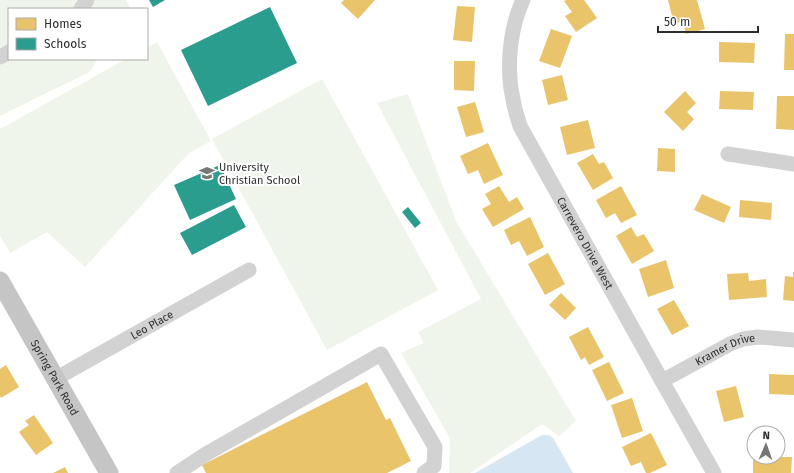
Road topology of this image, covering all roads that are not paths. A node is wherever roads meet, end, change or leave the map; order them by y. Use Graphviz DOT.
graph roads {
  1 [pos="524,0"];
  2 [pos="728,154"];
  3 [pos="794,164"];
  4 [pos="249,270"];
  5 [pos="0,282"];
  6 [pos="794,340"];
  7 [pos="55,379"];
  8 [pos="662,381"];
  9 [pos="186,470"];
  10 [pos="109,473"];
  11 [pos="424,473"];
  12 [pos="714,473"];
  1 -- 8 [label="street, Carrevero Drive West"];
  2 -- 3 [label="street"];
  4 -- 7 [label="street, Leo Place"];
  5 -- 7 [label="main road, Spring Park Road"];
  6 -- 8 [label="street, Kramer Drive"];
  7 -- 10 [label="main road, Spring Park Road"];
  8 -- 12 [label="street, Carrevero Drive West"];
  9 -- 11 [label="street"];
}
